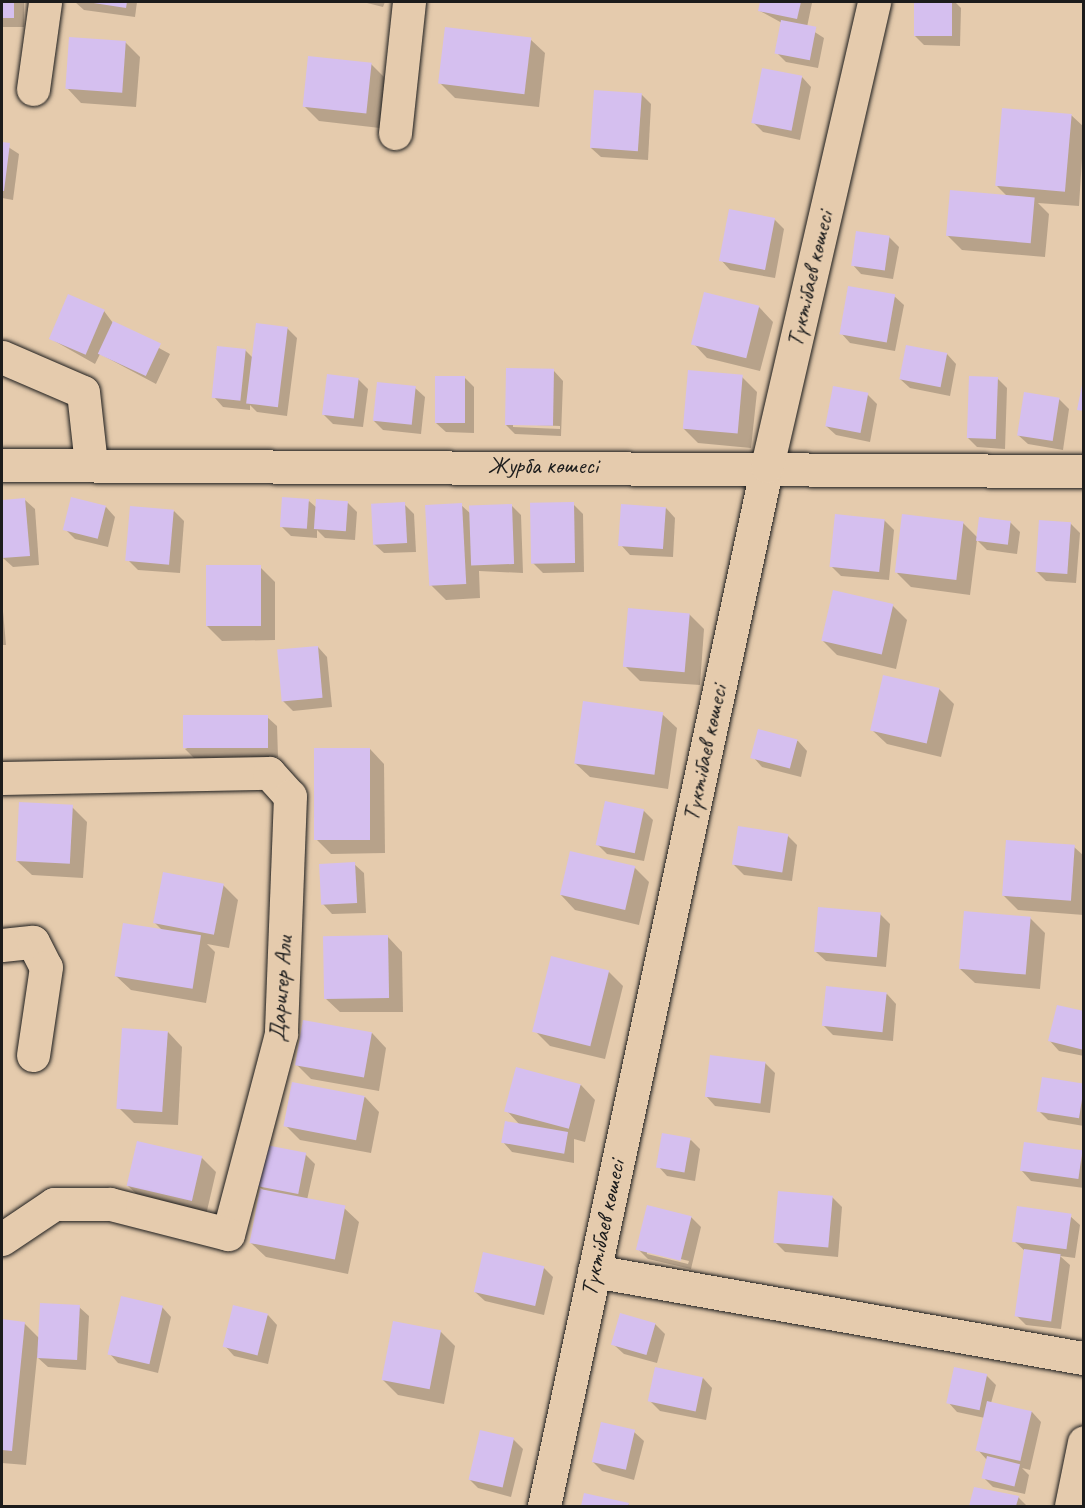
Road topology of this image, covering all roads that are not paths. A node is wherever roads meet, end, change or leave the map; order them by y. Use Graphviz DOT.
graph roads {
  1 [pos="45,2"];
  2 [pos="409,2"];
  3 [pos="874,2"];
  4 [pos="33,88"];
  5 [pos="395,133"];
  6 [pos="2,357"];
  7 [pos="2,465"];
  8 [pos="91,465"];
  9 [pos="767,466"];
  10 [pos="1083,471"];
  11 [pos="2,778"];
  12 [pos="2,945"];
  13 [pos="33,1055"];
  14 [pos="2,1239"];
  15 [pos="594,1271"];
  16 [pos="1083,1359"];
  17 [pos="1083,1442"];
  18 [pos="544,1506"];
  19 [pos="1071,1506"];
  1 -- 4 [label="street"];
  2 -- 5 [label="street"];
  3 -- 9 [label="street, Түктібаев көшесі"];
  6 -- 8 [label="street"];
  7 -- 8 [label="street, Журба көшесі"];
  8 -- 9 [label="street, Журба көшесі"];
  9 -- 10 [label="street, Журба көшесі"];
  9 -- 15 [label="street, Түктібаев көшесі"];
  11 -- 14 [label="street, Даригер Али"];
  12 -- 13 [label="street"];
  15 -- 16 [label="street"];
  15 -- 18 [label="street, Түктібаев көшесі"];
  17 -- 19 [label="street"];
}
